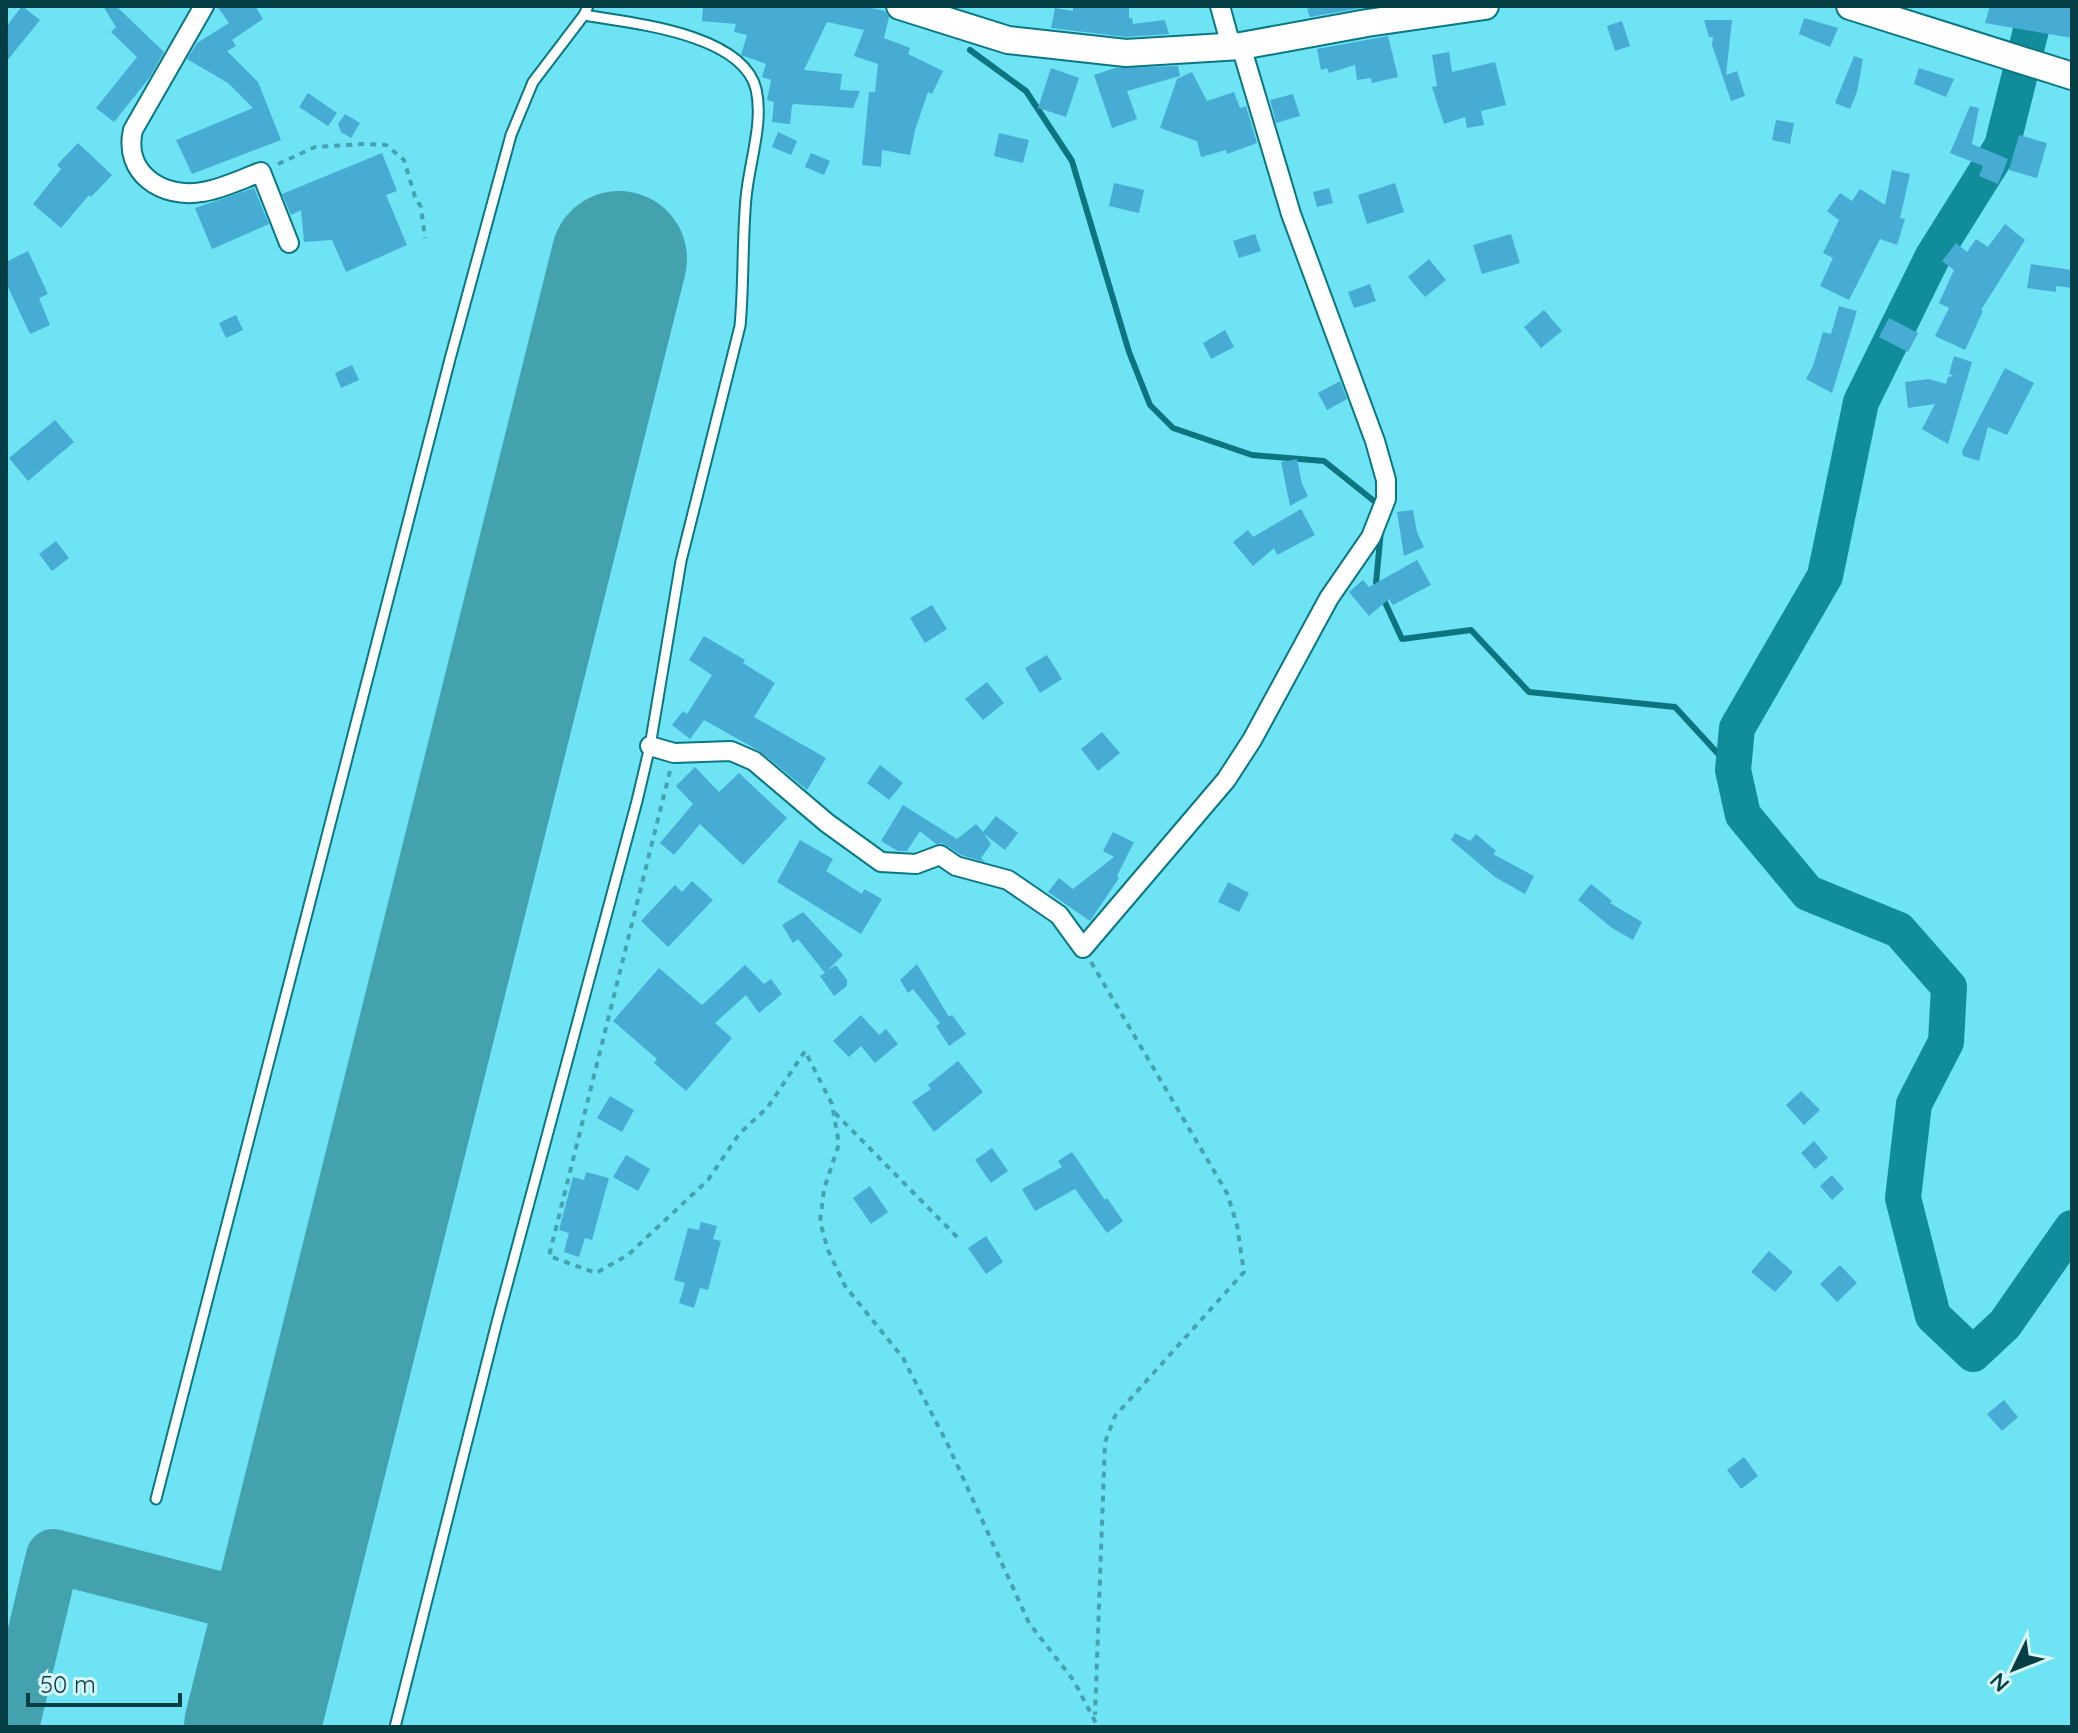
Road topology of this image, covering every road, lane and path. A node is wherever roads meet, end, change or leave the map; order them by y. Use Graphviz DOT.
graph roads {
  1 [pos="204,6"];
  2 [pos="900,6"];
  3 [pos="1220,6"];
  4 [pos="1485,6"];
  5 [pos="1850,6"];
  6 [pos="586,10"];
  7 [pos="1236,46"];
  8 [pos="2064,74"];
  9 [pos="261,172"];
  10 [pos="425,238"];
  11 [pos="289,243"];
  12 [pos="650,746"];
  13 [pos="674,753"];
  14 [pos="1083,948"];
  15 [pos="834,1111"];
  16 [pos="958,1238"];
  17 [pos="156,1499"];
  18 [pos="1095,1717"];
  19 [pos="395,1727"];
  20 [pos="1098,1727"];
  1 -- 9 [label="street"];
  2 -- 7 [label="main road"];
  3 -- 7 [label="street"];
  4 -- 7 [label="main road"];
  5 -- 8 [label="main road"];
  6 -- 12 [label="lane"];
  6 -- 17 [label="lane"];
  7 -- 14 [label="street"];
  9 -- 10 [label="path"];
  9 -- 11 [label="street"];
  12 -- 13 [label="street"];
  12 -- 19 [label="lane"];
  13 -- 14 [label="street"];
  13 -- 15 [label="path"];
  14 -- 18 [label="path"];
  15 -- 16 [label="path"];
  15 -- 18 [label="path"];
  18 -- 20 [label="path"];
}
